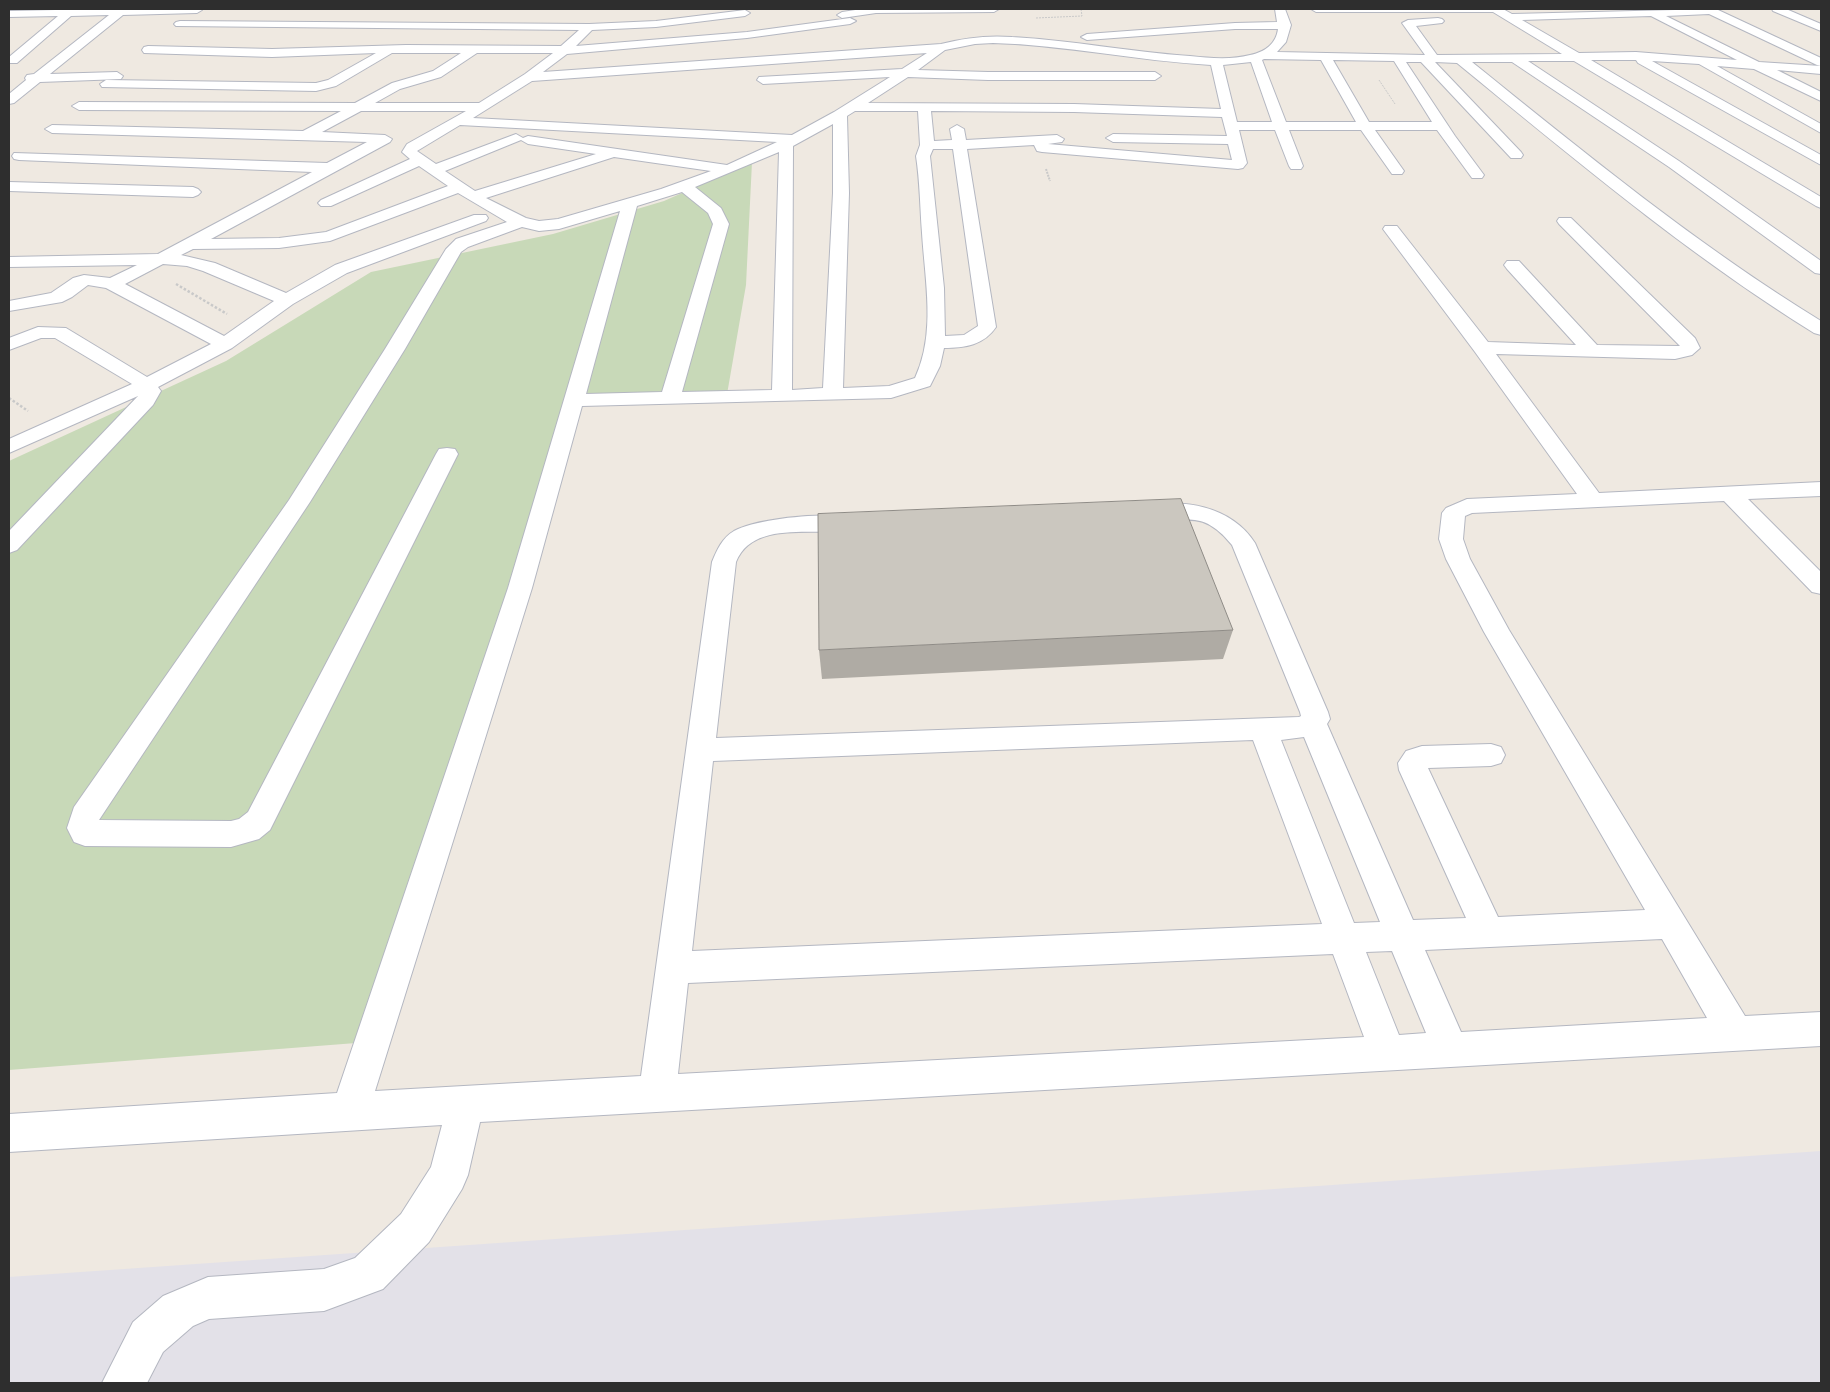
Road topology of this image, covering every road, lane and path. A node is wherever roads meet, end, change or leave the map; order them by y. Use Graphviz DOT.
graph roads {
  1 [pos="198,9"];
  2 [pos="876,9"];
  3 [pos="906,9"];
  4 [pos="1081,9"];
  5 [pos="1280,9"];
  6 [pos="1316,9"];
  7 [pos="1343,9"];
  8 [pos="1421,9"];
  9 [pos="1492,9"];
  10 [pos="1496,9"];
  11 [pos="1777,9"];
  12 [pos="1709,10"];
  13 [pos="743,11"];
  14 [pos="65,12"];
  15 [pos="120,12"];
  16 [pos="336,13"];
  17 [pos="453,13"];
  18 [pos="584,13"];
  19 [pos="1652,13"];
  20 [pos="9,14"];
  21 [pos="28,14"];
  22 [pos="555,15"];
  23 [pos="842,16"];
  24 [pos="996,16"];
  25 [pos="1512,18"];
  26 [pos="981,21"];
  27 [pos="313,24"];
  28 [pos="16,25"];
  29 [pos="433,25"];
  30 [pos="1285,25"];
  31 [pos="543,27"];
  32 [pos="572,27"];
  33 [pos="589,27"];
  34 [pos="1821,28"];
  35 [pos="859,31"];
  36 [pos="767,32"];
  37 [pos="159,40"];
  38 [pos="1010,41"];
  39 [pos="870,42"];
  40 [pos="1052,44"];
  41 [pos="755,48"];
  42 [pos="940,48"];
  43 [pos="1084,48"];
  44 [pos="148,50"];
  45 [pos="391,50"];
  46 [pos="474,50"];
  47 [pos="567,50"];
  48 [pos="880,52"];
  49 [pos="272,53"];
  50 [pos="1324,55"];
  51 [pos="1260,56"];
  52 [pos="1359,56"];
  53 [pos="1636,56"];
  54 [pos="1397,57"];
  55 [pos="1579,57"];
  56 [pos="1153,58"];
  57 [pos="1428,58"];
  58 [pos="1460,59"];
  59 [pos="1516,59"];
  60 [pos="13,60"];
  61 [pos="1698,60"];
  62 [pos="1216,61"];
  63 [pos="1821,62"];
  64 [pos="1756,65"];
  65 [pos="1821,70"];
  66 [pos="906,73"];
  67 [pos="1068,75"];
  68 [pos="117,76"];
  69 [pos="1036,76"];
  70 [pos="1155,76"];
  71 [pos="532,77"];
  72 [pos="35,78"];
  73 [pos="18,79"];
  74 [pos="750,81"];
  75 [pos="99,90"];
  76 [pos="527,91"];
  77 [pos="510,92"];
  78 [pos="878,92"];
  79 [pos="849,93"];
  80 [pos="1821,97"];
  81 [pos="9,100"];
  82 [pos="1157,102"];
  83 [pos="79,106"];
  84 [pos="357,106"];
  85 [pos="481,107"];
  86 [pos="986,107"];
  87 [pos="924,108"];
  88 [pos="952,108"];
  89 [pos="845,111"];
  90 [pos="1821,116"];
  91 [pos="1799,117"];
  92 [pos="1231,119"];
  93 [pos="332,120"];
  94 [pos="1749,120"];
  95 [pos="360,121"];
  96 [pos="425,124"];
  97 [pos="451,125"];
  98 [pos="1280,125"];
  99 [pos="1365,126"];
  100 [pos="1408,126"];
  101 [pos="1442,126"];
  102 [pos="52,129"];
  103 [pos="1821,129"];
  104 [pos="990,135"];
  105 [pos="306,136"];
  106 [pos="516,138"];
  107 [pos="383,139"];
  108 [pos="38,140"];
  109 [pos="1039,140"];
  110 [pos="1235,140"];
  111 [pos="791,141"];
  112 [pos="420,142"];
  113 [pos="927,145"];
  114 [pos="961,145"];
  115 [pos="614,153"];
  116 [pos="1516,155"];
  117 [pos="12,156"];
  118 [pos="420,160"];
  119 [pos="1821,161"];
  120 [pos="1296,166"];
  121 [pos="332,168"];
  122 [pos="434,170"];
  123 [pos="728,170"];
  124 [pos="1397,171"];
  125 [pos="1477,175"];
  126 [pos="9,186"];
  127 [pos="684,186"];
  128 [pos="460,187"];
  129 [pos="193,192"];
  130 [pos="473,197"];
  131 [pos="326,203"];
  132 [pos="630,203"];
  133 [pos="1821,203"];
  134 [pos="510,217"];
  135 [pos="1565,221"];
  136 [pos="1390,229"];
  137 [pos="190,244"];
  138 [pos="161,259"];
  139 [pos="9,262"];
  140 [pos="1513,265"];
  141 [pos="146,267"];
  142 [pos="1821,268"];
  143 [pos="112,284"];
  144 [pos="288,300"];
  145 [pos="9,306"];
  146 [pos="252,325"];
  147 [pos="1821,329"];
  148 [pos="935,342"];
  149 [pos="9,344"];
  150 [pos="225,344"];
  151 [pos="1482,348"];
  152 [pos="1592,350"];
  153 [pos="147,385"];
  154 [pos="833,394"];
  155 [pos="782,396"];
  156 [pos="670,398"];
  157 [pos="575,400"];
  158 [pos="9,447"];
  159 [pos="447,454"];
  160 [pos="1821,489"];
  161 [pos="1729,493"];
  162 [pos="1593,500"];
  163 [pos="1124,514"];
  164 [pos="878,523"];
  165 [pos="9,545"];
  166 [pos="1821,586"];
  167 [pos="1313,724"];
  168 [pos="1263,729"];
  169 [pos="700,750"];
  170 [pos="1491,755"];
  171 [pos="1670,924"];
  172 [pos="1489,932"];
  173 [pos="1403,936"];
  174 [pos="1343,938"];
  175 [pos="672,968"];
  176 [pos="1821,1029"];
  177 [pos="1736,1034"];
  178 [pos="1451,1050"];
  179 [pos="1388,1053"];
  180 [pos="656,1094"];
  181 [pos="466,1105"];
  182 [pos="350,1110"];
  183 [pos="9,1133"];
  184 [pos="124,1383"];
  1 -- 15 [label="street"];
  1 -- 27 [label="street"];
  2 -- 3 [label="street"];
  2 -- 23 [label="street"];
  3 -- 24 [label="street"];
  4 -- 24 [label="path"];
  5 -- 30 [label="street"];
  6 -- 7 [label="street"];
  7 -- 8 [label="street"];
  8 -- 9 [label="street"];
  10 -- 25 [label="street"];
  11 -- 34 [label="street"];
  12 -- 19 [label="street"];
  12 -- 63 [label="street"];
  13 -- 33 [label="street"];
  13 -- 36 [label="street"];
  14 -- 15 [label="street"];
  14 -- 21 [label="street"];
  14 -- 60 [label="street"];
  15 -- 72 [label="street"];
  16 -- 27 [label="street"];
  17 -- 29 [label="street"];
  18 -- 32 [label="street"];
  19 -- 25 [label="street"];
  19 -- 64 [label="street"];
  20 -- 21 [label="street"];
  21 -- 28 [label="street"];
  22 -- 31 [label="street"];
  23 -- 35 [label="street"];
  23 -- 36 [label="street"];
  24 -- 26 [label="street"];
  24 -- 38 [label="street"];
  25 -- 55 [label="street"];
  25 -- 57 [label="street"];
  27 -- 29 [label="street"];
  27 -- 49 [label="street"];
  29 -- 31 [label="street"];
  29 -- 45 [label="street"];
  30 -- 40 [label="street"];
  30 -- 51 [label="street"];
  31 -- 32 [label="street"];
  32 -- 33 [label="street"];
  33 -- 47 [label="street"];
  36 -- 41 [label="street"];
  37 -- 44 [label="street"];
  38 -- 40 [label="street"];
  38 -- 42 [label="street"];
  39 -- 48 [label="street"];
  40 -- 43 [label="street"];
  40 -- 69 [label="street"];
  41 -- 47 [label="street"];
  41 -- 48 [label="street"];
  41 -- 71 [label="street"];
  42 -- 48 [label="street"];
  42 -- 66 [label="street"];
  43 -- 56 [label="street"];
  43 -- 67 [label="street"];
  44 -- 49 [label="street"];
  44 -- 68 [label="street"];
  45 -- 46 [label="street"];
  45 -- 49 [label="street"];
  45 -- 75 [label="street"];
  46 -- 47 [label="street"];
  46 -- 84 [label="street"];
  47 -- 71 [label="street"];
  50 -- 51 [label="street"];
  50 -- 52 [label="street"];
  50 -- 99 [label="street"];
  51 -- 62 [label="street"];
  51 -- 98 [label="street"];
  52 -- 54 [label="street"];
  52 -- 100 [label="path"];
  53 -- 55 [label="street"];
  53 -- 61 [label="street"];
  53 -- 94 [label="street"];
  54 -- 57 [label="street"];
  54 -- 101 [label="street"];
  55 -- 59 [label="street"];
  55 -- 133 [label="street"];
  56 -- 62 [label="street"];
  56 -- 70 [label="street"];
  57 -- 58 [label="street"];
  57 -- 116 [label="street"];
  58 -- 59 [label="street"];
  58 -- 147 [label="street"];
  59 -- 142 [label="street"];
  61 -- 64 [label="street"];
  61 -- 91 [label="street"];
  62 -- 92 [label="street"];
  64 -- 65 [label="street"];
  64 -- 80 [label="street"];
  66 -- 69 [label="street"];
  66 -- 74 [label="street"];
  66 -- 78 [label="street"];
  67 -- 69 [label="street"];
  67 -- 70 [label="street"];
  68 -- 72 [label="street"];
  68 -- 75 [label="street"];
  70 -- 82 [label="street"];
  71 -- 77 [label="street"];
  72 -- 73 [label="street"];
  72 -- 81 [label="street"];
  75 -- 83 [label="street"];
  76 -- 77 [label="street"];
  77 -- 85 [label="street"];
  78 -- 79 [label="street"];
  78 -- 89 [label="street"];
  82 -- 86 [label="street"];
  82 -- 92 [label="street"];
  83 -- 84 [label="street"];
  83 -- 102 [label="street"];
  84 -- 85 [label="street"];
  84 -- 93 [label="street"];
  85 -- 97 [label="street"];
  86 -- 88 [label="street"];
  86 -- 104 [label="street"];
  87 -- 88 [label="street"];
  87 -- 89 [label="street"];
  87 -- 113 [label="street"];
  88 -- 114 [label="street"];
  89 -- 111 [label="street"];
  89 -- 154 [label="street"];
  90 -- 91 [label="street"];
  91 -- 94 [label="street"];
  91 -- 103 [label="street"];
  92 -- 98 [label="street"];
  92 -- 110 [label="street"];
  93 -- 95 [label="street"];
  93 -- 105 [label="street"];
  94 -- 119 [label="street"];
  96 -- 97 [label="street"];
  97 -- 106 [label="street"];
  97 -- 111 [label="street"];
  97 -- 112 [label="street"];
  98 -- 99 [label="street"];
  98 -- 120 [label="street"];
  99 -- 100 [label="street"];
  99 -- 124 [label="street"];
  100 -- 101 [label="street"];
  101 -- 125 [label="street"];
  102 -- 105 [label="street"];
  102 -- 108 [label="street"];
  104 -- 109 [label="street"];
  104 -- 114 [label="street"];
  105 -- 107 [label="street"];
  106 -- 115 [label="street"];
  106 -- 122 [label="street"];
  107 -- 112 [label="street"];
  107 -- 121 [label="street"];
  109 -- 110 [label="street"];
  109 -- 110 [label="street"];
  111 -- 123 [label="street"];
  111 -- 155 [label="street"];
  112 -- 118 [label="street"];
  113 -- 114 [label="street"];
  113 -- 148 [label="street"];
  114 -- 148 [label="street"];
  115 -- 123 [label="street"];
  115 -- 130 [label="street"];
  117 -- 121 [label="street"];
  118 -- 122 [label="street"];
  118 -- 131 [label="street"];
  121 -- 137 [label="street"];
  122 -- 128 [label="street"];
  123 -- 127 [label="street"];
  126 -- 129 [label="street"];
  127 -- 132 [label="street"];
  127 -- 156 [label="street"];
  128 -- 130 [label="street"];
  128 -- 137 [label="street"];
  130 -- 134 [label="street"];
  132 -- 134 [label="street"];
  132 -- 157 [label="street"];
  134 -- 144 [label="street"];
  134 -- 159 [label="street"];
  135 -- 152 [label="street"];
  136 -- 151 [label="street"];
  137 -- 138 [label="street"];
  138 -- 139 [label="street"];
  138 -- 141 [label="street"];
  138 -- 144 [label="street"];
  140 -- 152 [label="street"];
  141 -- 143 [label="street"];
  141 -- 146 [label="path"];
  143 -- 145 [label="street"];
  143 -- 150 [label="street"];
  144 -- 146 [label="street"];
  146 -- 150 [label="street"];
  148 -- 154 [label="street"];
  149 -- 153 [label="street"];
  150 -- 153 [label="street"];
  151 -- 152 [label="street"];
  151 -- 162 [label="street"];
  153 -- 158 [label="street"];
  153 -- 165 [label="street"];
  154 -- 155 [label="street"];
  155 -- 156 [label="street"];
  156 -- 157 [label="street"];
  157 -- 182 [label="street"];
  160 -- 161 [label="street"];
  161 -- 162 [label="street"];
  161 -- 166 [label="street"];
  162 -- 171 [label="street"];
  163 -- 167 [label="street"];
  164 -- 169 [label="street"];
  167 -- 168 [label="street"];
  167 -- 173 [label="street"];
  168 -- 169 [label="street"];
  168 -- 174 [label="street"];
  169 -- 175 [label="street"];
  170 -- 172 [label="street"];
  171 -- 172 [label="street"];
  171 -- 177 [label="street"];
  172 -- 173 [label="street"];
  173 -- 174 [label="street"];
  173 -- 178 [label="street"];
  174 -- 175 [label="street"];
  174 -- 179 [label="street"];
  175 -- 180 [label="street"];
  176 -- 177 [label="street"];
  177 -- 178 [label="street"];
  178 -- 179 [label="street"];
  179 -- 180 [label="street"];
  180 -- 181 [label="street"];
  181 -- 182 [label="street"];
  181 -- 184 [label="street"];
  182 -- 183 [label="street"];
}
